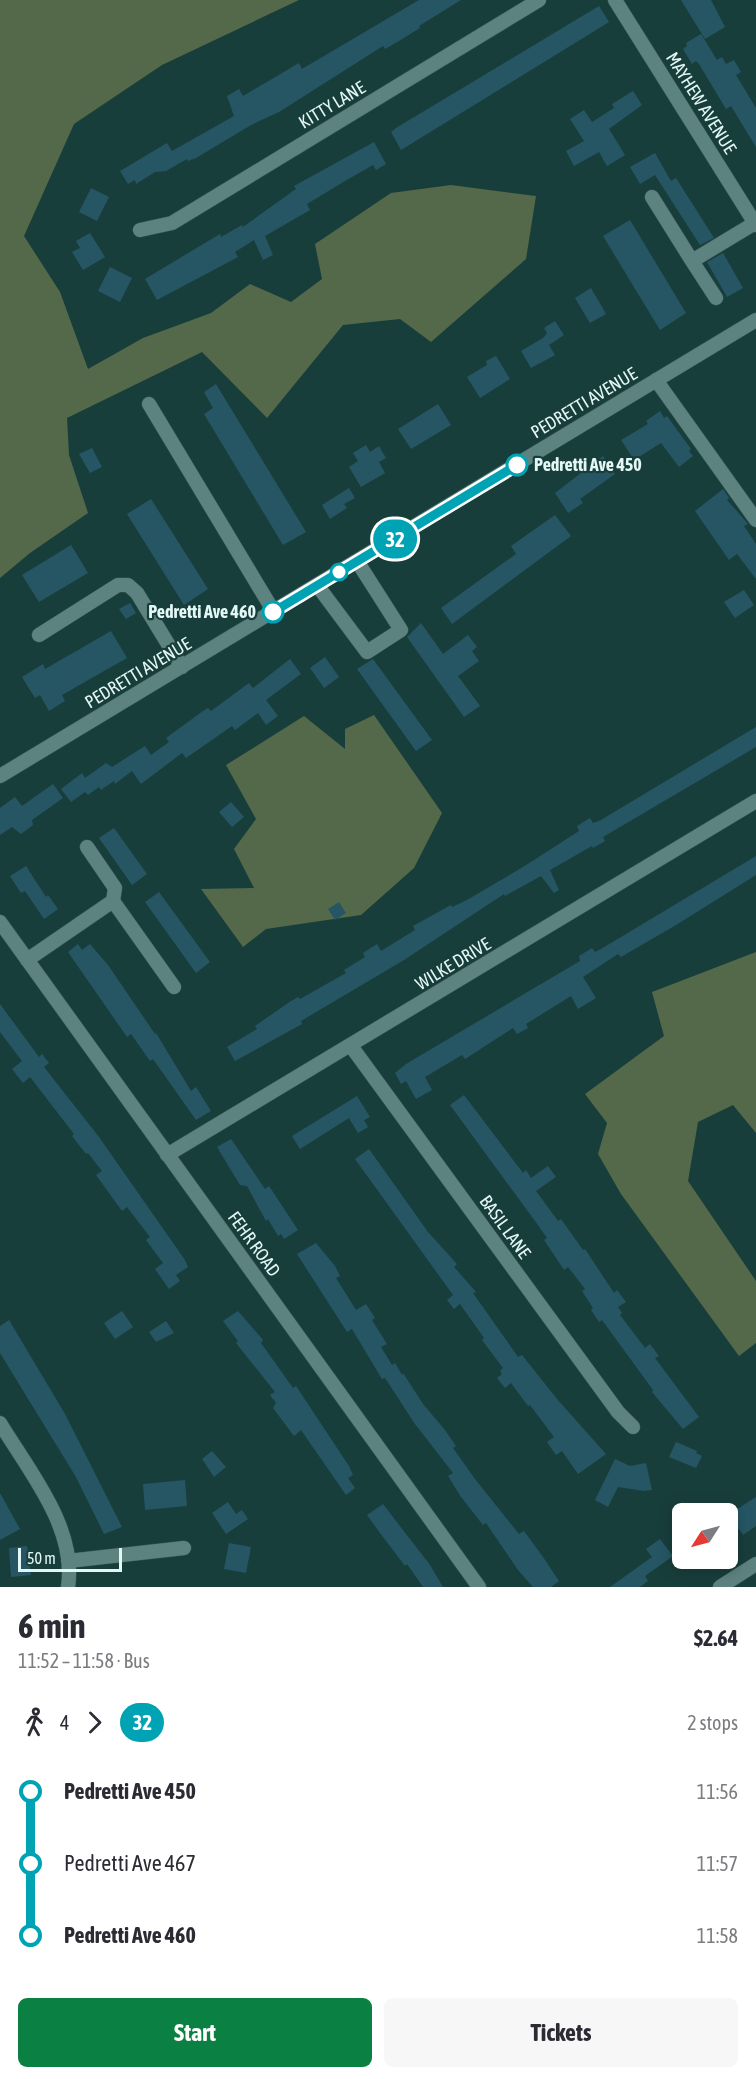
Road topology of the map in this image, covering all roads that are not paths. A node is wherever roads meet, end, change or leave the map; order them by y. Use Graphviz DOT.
graph roads {
  1 [pos="538,0"];
  2 [pos="615,0"];
  3 [pos="652,197"];
  4 [pos="755,224"];
  5 [pos="140,230"];
  6 [pos="692,261"];
  7 [pos="716,298"];
  8 [pos="756,320"];
  9 [pos="656,380"];
  10 [pos="149,404"];
  11 [pos="756,520"];
  12 [pos="357,561"];
  13 [pos="318,585"];
  14 [pos="274,612"];
  15 [pos="39,635"];
  16 [pos="182,667"];
  17 [pos="0,776"];
  18 [pos="756,801"];
  19 [pos="87,847"];
  20 [pos="113,901"];
  21 [pos="0,922"];
  22 [pos="27,960"];
  23 [pos="174,987"];
  24 [pos="351,1046"];
  25 [pos="167,1155"];
  26 [pos="0,1423"];
  27 [pos="633,1426"];
  28 [pos="184,1548"];
  29 [pos="68,1561"];
  30 [pos="756,1564"];
  31 [pos="68,1587"];
  32 [pos="479,1587"];
  33 [pos="720,1587"];
  1 -- 5 [label="street, KITTY LANE"];
  2 -- 4 [label="street, MAYHEW AVENUE"];
  3 -- 6 [label="street"];
  4 -- 6 [label="street"];
  6 -- 7 [label="street"];
  8 -- 9 [label="street, PEDRETTI AVENUE"];
  9 -- 11 [label="street"];
  9 -- 12 [label="street, PEDRETTI AVENUE"];
  10 -- 14 [label="street"];
  12 -- 13 [label="street, PEDRETTI AVENUE"];
  12 -- 13 [label="street"];
  13 -- 14 [label="street, PEDRETTI AVENUE"];
  14 -- 16 [label="street, PEDRETTI AVENUE"];
  15 -- 16 [label="street"];
  16 -- 17 [label="street, PEDRETTI AVENUE"];
  18 -- 24 [label="street, WILKE DRIVE"];
  19 -- 20 [label="street"];
  20 -- 22 [label="street"];
  20 -- 23 [label="street"];
  21 -- 22 [label="street, FEHR ROAD"];
  22 -- 25 [label="street, FEHR ROAD"];
  24 -- 25 [label="street, WILKE DRIVE"];
  24 -- 27 [label="street, BASIL LANE"];
  25 -- 32 [label="street, FEHR ROAD"];
  26 -- 29 [label="street"];
  28 -- 29 [label="street"];
  29 -- 31 [label="street"];
  30 -- 33 [label="street"];
}
